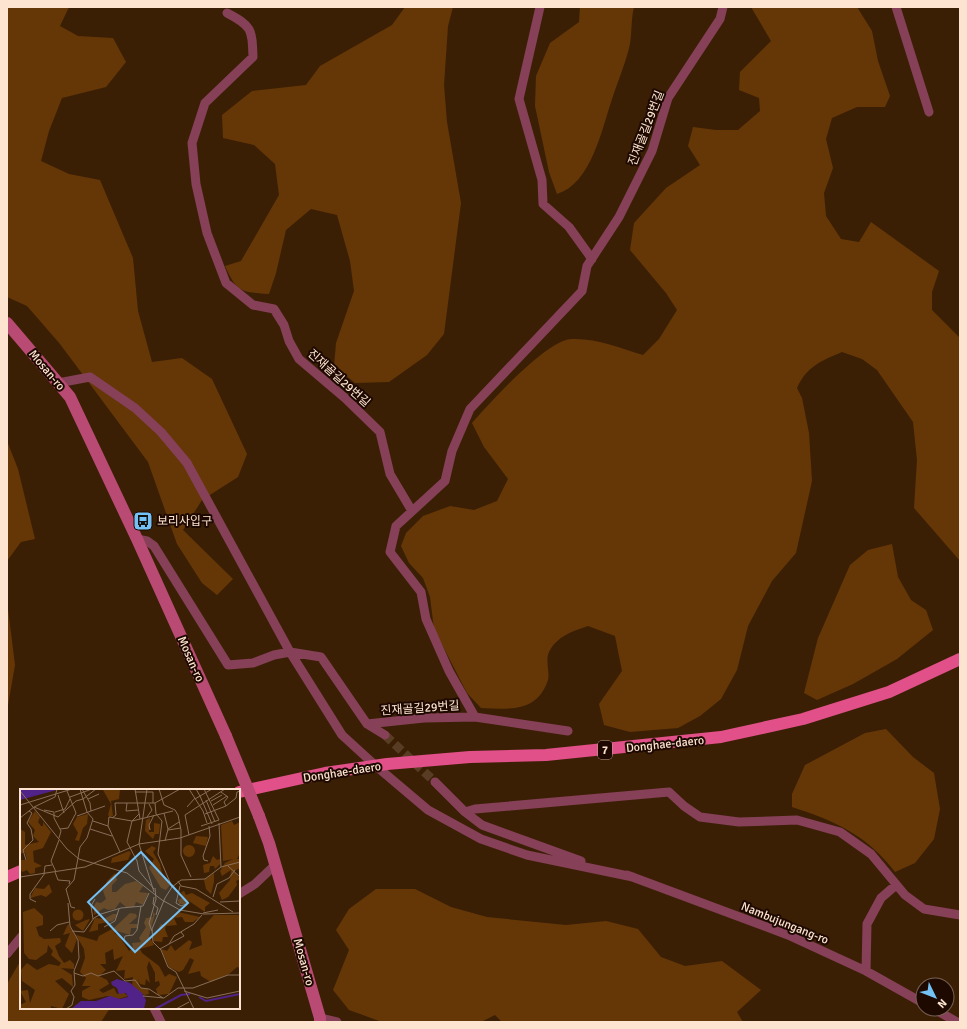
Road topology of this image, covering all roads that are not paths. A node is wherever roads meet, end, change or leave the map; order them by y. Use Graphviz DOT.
graph roads {
  1 [pos="540,7"];
  2 [pos="723,7"];
  3 [pos="896,7"];
  4 [pos="227,13"];
  5 [pos="929,112"];
  6 [pos="592,259"];
  7 [pos="7,323"];
  8 [pos="58,383"];
  9 [pos="412,512"];
  10 [pos="137,539"];
  11 [pos="290,652"];
  12 [pos="960,659"];
  13 [pos="475,716"];
  14 [pos="367,724"];
  15 [pos="568,731"];
  16 [pos="385,735"];
  17 [pos="376,766"];
  18 [pos="435,782"];
  19 [pos="240,792"];
  20 [pos="465,812"];
  21 [pos="275,865"];
  22 [pos="20,871"];
  23 [pos="7,877"];
  24 [pos="633,877"];
  25 [pos="896,885"];
  26 [pos="240,893"];
  27 [pos="960,915"];
  28 [pos="20,938"];
  29 [pos="7,954"];
  30 [pos="866,971"];
  31 [pos="915,999"];
  32 [pos="154,1009"];
  33 [pos="948,1017"];
  34 [pos="320,1020"];
  35 [pos="161,1022"];
  36 [pos="337,1022"];
  37 [pos="957,1022"];
  1 -- 6 [label="street"];
  2 -- 6 [label="street, 진재골길29번길"];
  3 -- 5 [label="street"];
  4 -- 9 [label="street, 진재골길29번길"];
  6 -- 9 [label="street, 진재골길29번길"];
  7 -- 8 [label="street, Mosan-ro"];
  8 -- 10 [label="street, Mosan-ro"];
  8 -- 11 [label="street, Nambujungang-ro"];
  9 -- 13 [label="street, 진재골길29번길"];
  10 -- 11 [label="street"];
  10 -- 21 [label="street, Mosan-ro, bridge"];
  11 -- 14 [label="street"];
  11 -- 17 [label="street, Nambujungang-ro"];
  12 -- 17 [label="main road, Donghae-daero / 7"];
  13 -- 14 [label="street, 진재골길29번길"];
  13 -- 15 [label="street, 진재골길29번길"];
  14 -- 16 [label="street"];
  17 -- 19 [label="main road, Donghae-daero / 7"];
  17 -- 24 [label="street, Nambujungang-ro"];
  18 -- 20 [label="street, Nambujungang-ro"];
  20 -- 24 [label="street, Nambujungang-ro"];
  20 -- 25 [label="street"];
  21 -- 26 [label="street"];
  21 -- 34 [label="street, Mosan-ro"];
  22 -- 23 [label="main road"];
  24 -- 30 [label="street, Nambujungang-ro"];
  25 -- 27 [label="street"];
  25 -- 30 [label="street"];
  28 -- 29 [label="street"];
  30 -- 31 [label="street, Nambujungang-ro"];
  32 -- 35 [label="street"];
  33 -- 37 [label="street"];
  34 -- 36 [label="street"];
}
